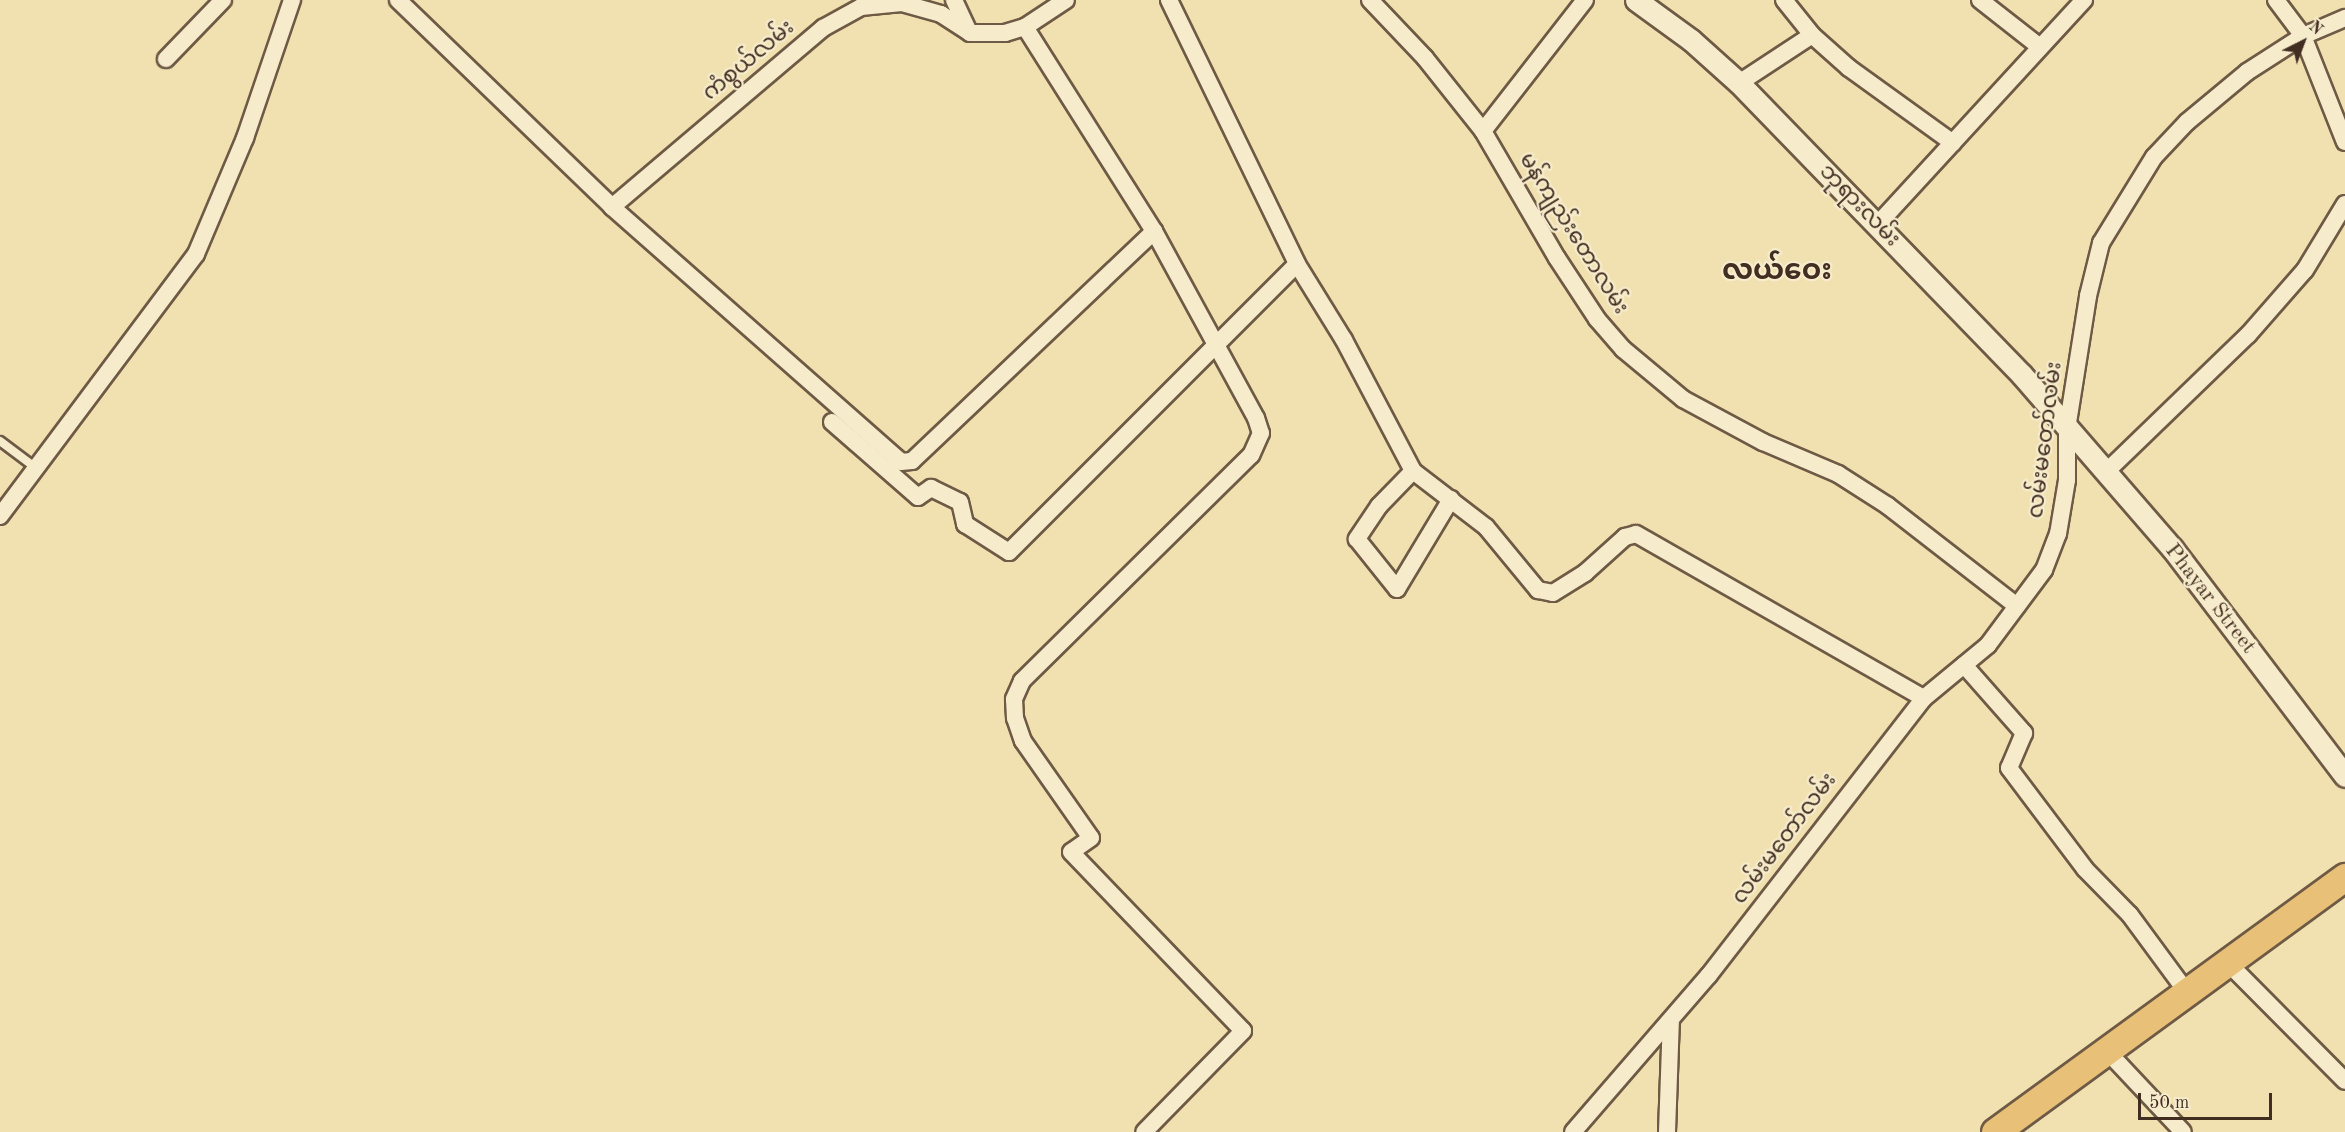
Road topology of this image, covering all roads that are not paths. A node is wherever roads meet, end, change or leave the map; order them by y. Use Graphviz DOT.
graph roads {
  1 [pos="223,0"];
  2 [pos="292,0"];
  3 [pos="398,0"];
  4 [pos="954,0"];
  5 [pos="1066,0"];
  6 [pos="1169,0"];
  7 [pos="1370,0"];
  8 [pos="1585,0"];
  9 [pos="1636,0"];
  10 [pos="1784,0"];
  11 [pos="1980,0"];
  12 [pos="2084,0"];
  13 [pos="2276,0"];
  14 [pos="2345,18"];
  15 [pos="1025,27"];
  16 [pos="970,33"];
  17 [pos="1812,35"];
  18 [pos="2303,36"];
  19 [pos="2040,47"];
  20 [pos="166,59"];
  21 [pos="1739,83"];
  22 [pos="1483,131"];
  23 [pos="1953,142"];
  24 [pos="2345,142"];
  25 [pos="2345,204"];
  26 [pos="612,207"];
  27 [pos="1877,225"];
  28 [pos="1154,231"];
  29 [pos="1297,264"];
  30 [pos="1214,345"];
  31 [pos="832,422"];
  32 [pos="2067,429"];
  33 [pos="0,441"];
  34 [pos="36,468"];
  35 [pos="1413,471"];
  36 [pos="2106,472"];
  37 [pos="1450,499"];
  38 [pos="0,516"];
  39 [pos="2017,606"];
  40 [pos="1964,665"];
  41 [pos="1924,698"];
  42 [pos="2345,776"];
  43 [pos="2345,877"];
  44 [pos="2228,963"];
  45 [pos="2186,991"];
  46 [pos="1671,1020"];
  47 [pos="2106,1050"];
  48 [pos="2345,1081"];
  49 [pos="2175,1130"];
  50 [pos="1144,1132"];
  51 [pos="1573,1132"];
  52 [pos="1667,1132"];
  53 [pos="1995,1132"];
  1 -- 20 [label="street"];
  2 -- 34 [label="street"];
  3 -- 26 [label="street"];
  4 -- 16 [label="street"];
  5 -- 15 [label="street"];
  6 -- 29 [label="street"];
  7 -- 22 [label="street, မန်ကျည်းတောလမ်း"];
  8 -- 22 [label="street"];
  9 -- 21 [label="street, ဘုရားလမ်း"];
  10 -- 17 [label="street"];
  11 -- 19 [label="street"];
  12 -- 19 [label="street"];
  13 -- 18 [label="street"];
  14 -- 18 [label="street, လမ်းမတော်လမ်း"];
  15 -- 16 [label="street"];
  15 -- 28 [label="street"];
  16 -- 26 [label="street, ကံစွယ်လမ်း"];
  17 -- 21 [label="street"];
  17 -- 23 [label="street"];
  18 -- 24 [label="street"];
  18 -- 32 [label="street, လမ်းမတော်လမ်း"];
  19 -- 23 [label="street"];
  21 -- 27 [label="street, ဘုရားလမ်း"];
  22 -- 39 [label="street, မန်ကျည်းတောလမ်း"];
  23 -- 27 [label="street"];
  25 -- 36 [label="street"];
  26 -- 28 [label="street"];
  27 -- 32 [label="street, ဘုရားလမ်း"];
  28 -- 30 [label="street"];
  29 -- 30 [label="street"];
  29 -- 35 [label="street"];
  30 -- 31 [label="street"];
  30 -- 50 [label="street"];
  32 -- 36 [label="street, Phayar Street"];
  32 -- 39 [label="street, လမ်းမတော်လမ်း"];
  33 -- 34 [label="lane"];
  34 -- 38 [label="street"];
  35 -- 37 [label="street"];
  35 -- 37 [label="street"];
  36 -- 42 [label="street, Phayar Street"];
  37 -- 41 [label="street"];
  39 -- 40 [label="street, လမ်းမတော်လမ်း"];
  40 -- 41 [label="street, လမ်းမတော်လမ်း"];
  40 -- 45 [label="street"];
  41 -- 46 [label="street, လမ်းမတော်လမ်း"];
  43 -- 44 [label="main road"];
  44 -- 45 [label="main road"];
  44 -- 48 [label="street"];
  45 -- 47 [label="main road"];
  46 -- 51 [label="street, လမ်းမတော်လမ်း"];
  46 -- 52 [label="street"];
  47 -- 49 [label="street"];
  47 -- 53 [label="main road"];
}
